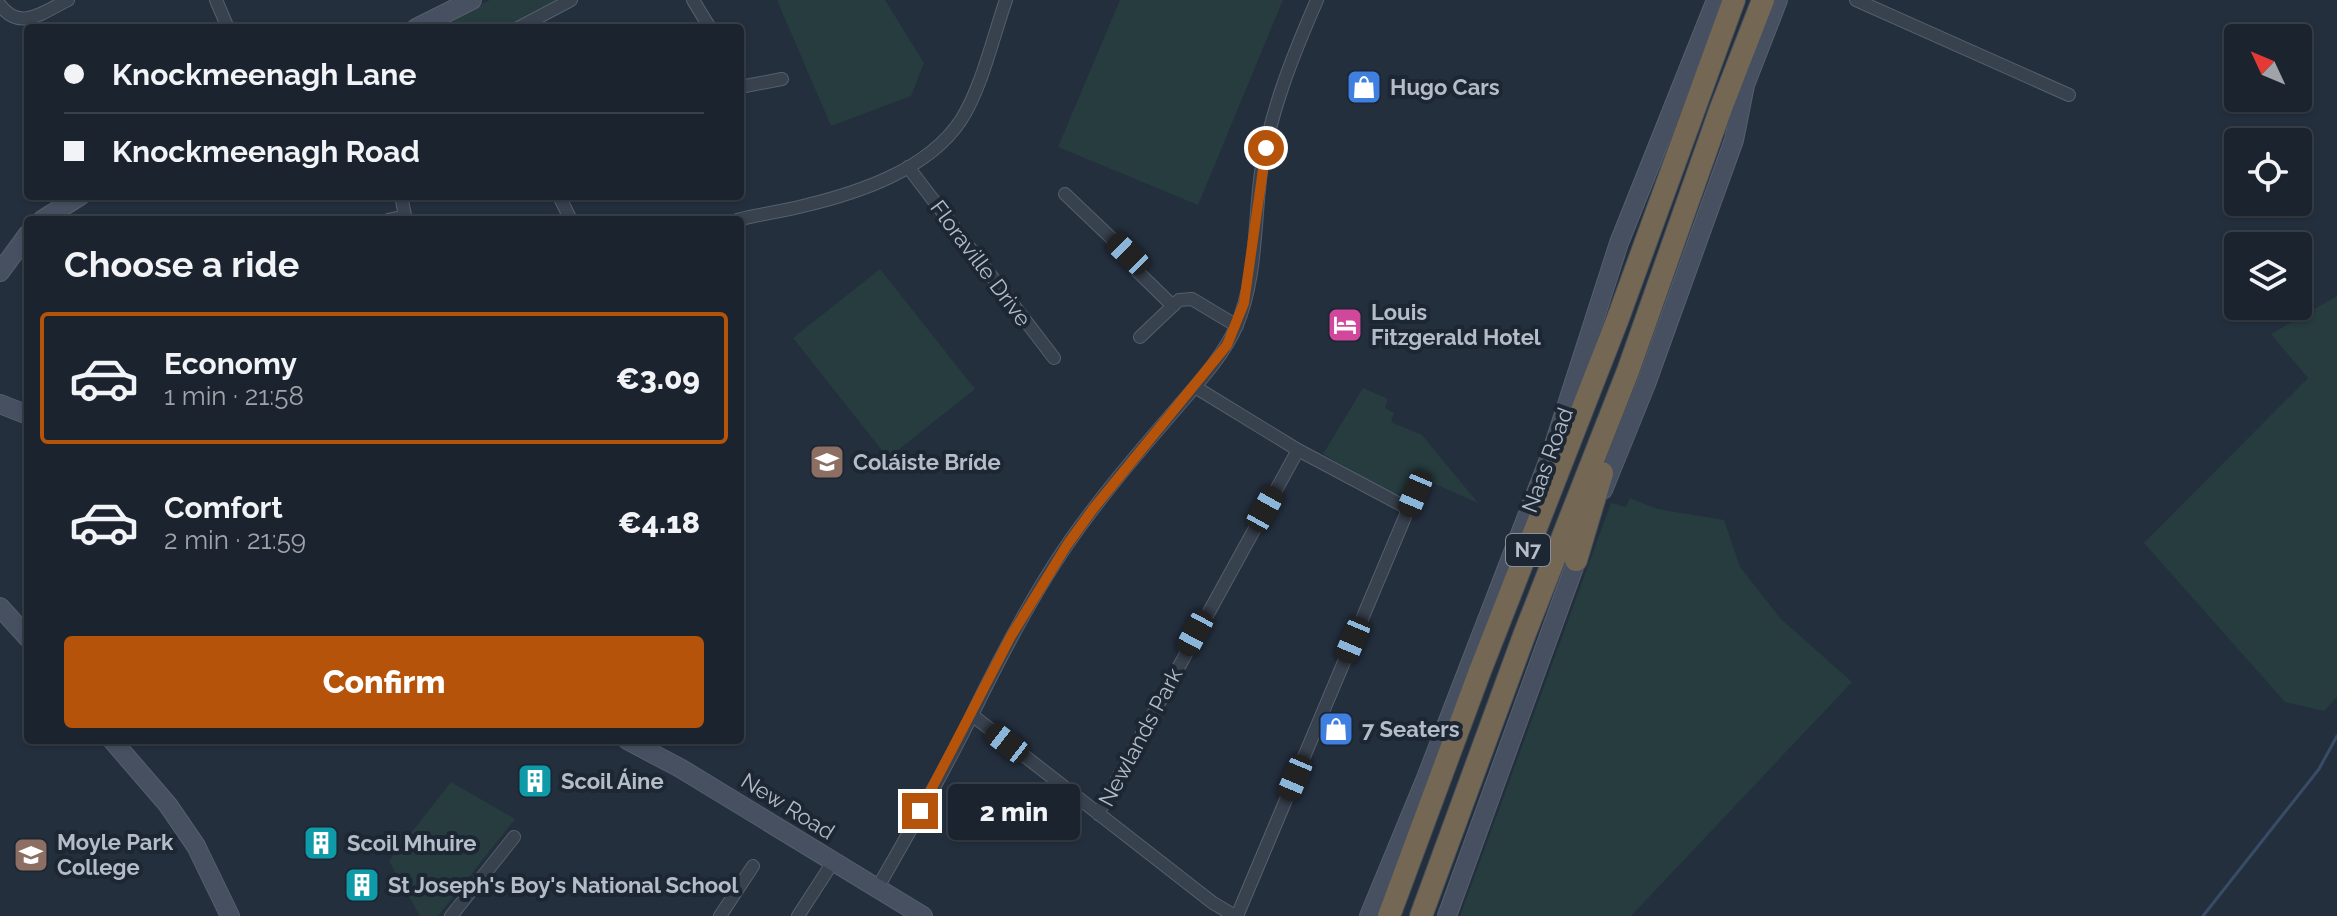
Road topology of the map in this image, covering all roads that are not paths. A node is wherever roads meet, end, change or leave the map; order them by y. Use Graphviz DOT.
graph roads {
  1 [pos="68,0"];
  2 [pos="216,0"];
  3 [pos="571,0"];
  4 [pos="693,0"];
  5 [pos="1006,0"];
  6 [pos="1317,0"];
  7 [pos="1716,0"];
  8 [pos="1734,0"];
  9 [pos="1763,0"];
  10 [pos="1778,0"];
  11 [pos="1856,0"];
  12 [pos="470,1"];
  13 [pos="0,5"];
  14 [pos="226,24"];
  15 [pos="424,24"];
  16 [pos="526,24"];
  17 [pos="708,24"];
  18 [pos="782,79"];
  19 [pos="744,86"];
  20 [pos="2069,95"];
  21 [pos="908,167"];
  22 [pos="1665,184"];
  23 [pos="1065,194"];
  24 [pos="74,200"];
  25 [pos="48,216"];
  26 [pos="744,219"];
  27 [pos="24,239"];
  28 [pos="0,272"];
  29 [pos="1173,306"];
  30 [pos="1237,326"];
  31 [pos="1140,337"];
  32 [pos="1054,358"];
  33 [pos="1628,371"];
  34 [pos="1195,387"];
  35 [pos="0,404"];
  36 [pos="24,413"];
  37 [pos="1298,450"];
  38 [pos="1551,454"];
  39 [pos="1421,479"];
  40 [pos="1409,509"];
  41 [pos="1576,560"];
  42 [pos="0,607"];
  43 [pos="24,634"];
  44 [pos="972,715"];
  45 [pos="121,744"];
  46 [pos="635,744"];
  47 [pos="1098,814"];
  48 [pos="514,837"];
  49 [pos="833,862"];
  50 [pos="753,866"];
  51 [pos="878,887"];
  52 [pos="230,916"];
  53 [pos="451,916"];
  54 [pos="720,916"];
  55 [pos="798,916"];
  56 [pos="923,916"];
  57 [pos="1236,916"];
  58 [pos="1369,916"];
  59 [pos="1389,916"];
  60 [pos="1421,916"];
  61 [pos="1447,916"];
  1 -- 13 [label="street"];
  2 -- 14 [label="street"];
  3 -- 16 [label="street"];
  4 -- 17 [label="street"];
  5 -- 21 [label="street"];
  6 -- 30 [label="street"];
  7 -- 38 [label="main road, Naas Road"];
  8 -- 22 [label="highway, Naas Road / N7"];
  9 -- 33 [label="highway, Naas Road / N7"];
  10 -- 41 [label="main road"];
  11 -- 20 [label="street"];
  12 -- 15 [label="main road"];
  18 -- 19 [label="street"];
  21 -- 26 [label="street"];
  21 -- 32 [label="street, Floraville Drive"];
  22 -- 38 [label="highway, N7"];
  22 -- 59 [label="highway, Naas Road / N7"];
  23 -- 29 [label="street"];
  24 -- 25 [label="main road"];
  27 -- 28 [label="main road"];
  29 -- 30 [label="street"];
  29 -- 31 [label="street"];
  30 -- 34 [label="street"];
  33 -- 41 [label="highway"];
  33 -- 60 [label="highway, Naas Road / N7"];
  34 -- 37 [label="street"];
  34 -- 44 [label="street"];
  35 -- 36 [label="main road"];
  37 -- 40 [label="street"];
  37 -- 47 [label="street, Newlands Park"];
  38 -- 58 [label="main road, Naas Road"];
  39 -- 40 [label="street"];
  40 -- 57 [label="street"];
  41 -- 61 [label="main road"];
  42 -- 43 [label="main road"];
  44 -- 47 [label="street"];
  44 -- 51 [label="street"];
  45 -- 52 [label="main road"];
  46 -- 49 [label="main road, New Road"];
  47 -- 57 [label="street"];
  48 -- 53 [label="street"];
  49 -- 51 [label="main road, New Road"];
  49 -- 55 [label="street"];
  50 -- 54 [label="street"];
  51 -- 56 [label="main road, New Road"];
}
